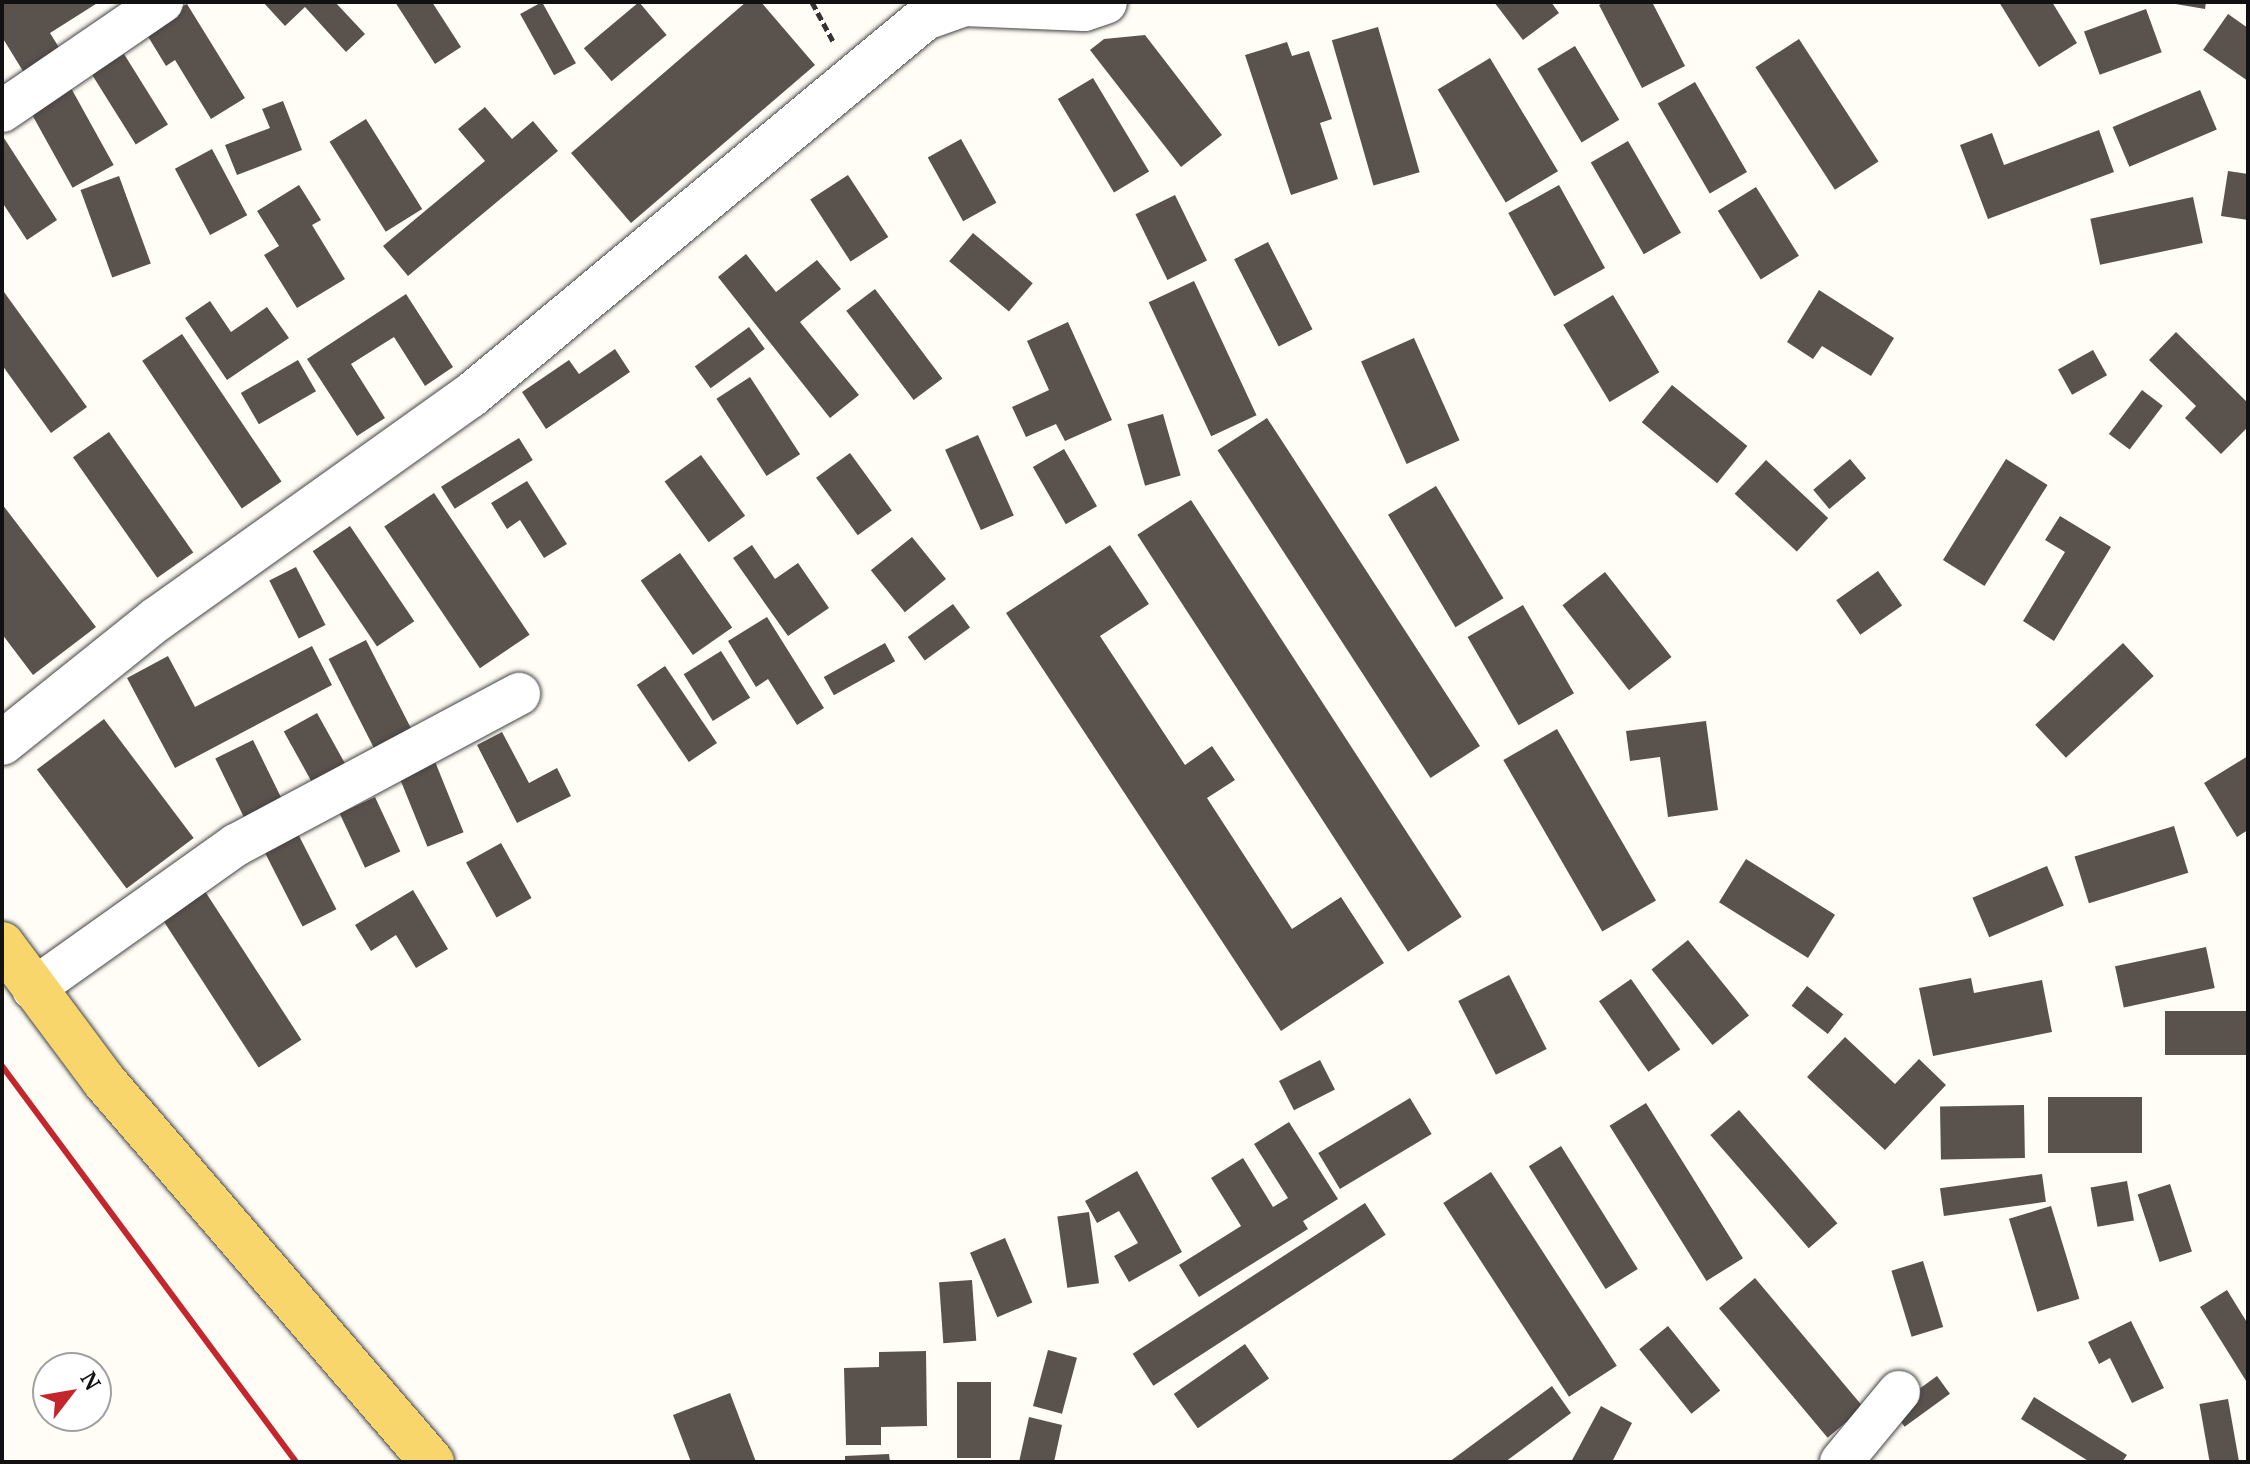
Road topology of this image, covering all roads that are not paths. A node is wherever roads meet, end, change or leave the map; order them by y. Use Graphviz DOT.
graph roads {
  1 [pos="162,2"];
  2 [pos="1105,2"];
  3 [pos="925,10"];
  4 [pos="2,111"];
  5 [pos="519,694"];
  6 [pos="2,743"];
  7 [pos="2,944"];
  8 [pos="33,989"];
  9 [pos="1899,1392"];
  10 [pos="432,1462"];
  11 [pos="1841,1462"];
  1 -- 4 [label="street"];
  2 -- 3 [label="street"];
  3 -- 6 [label="street"];
  5 -- 8 [label="street"];
  7 -- 8 [label="main road"];
  8 -- 10 [label="main road"];
  9 -- 11 [label="street"];
}
